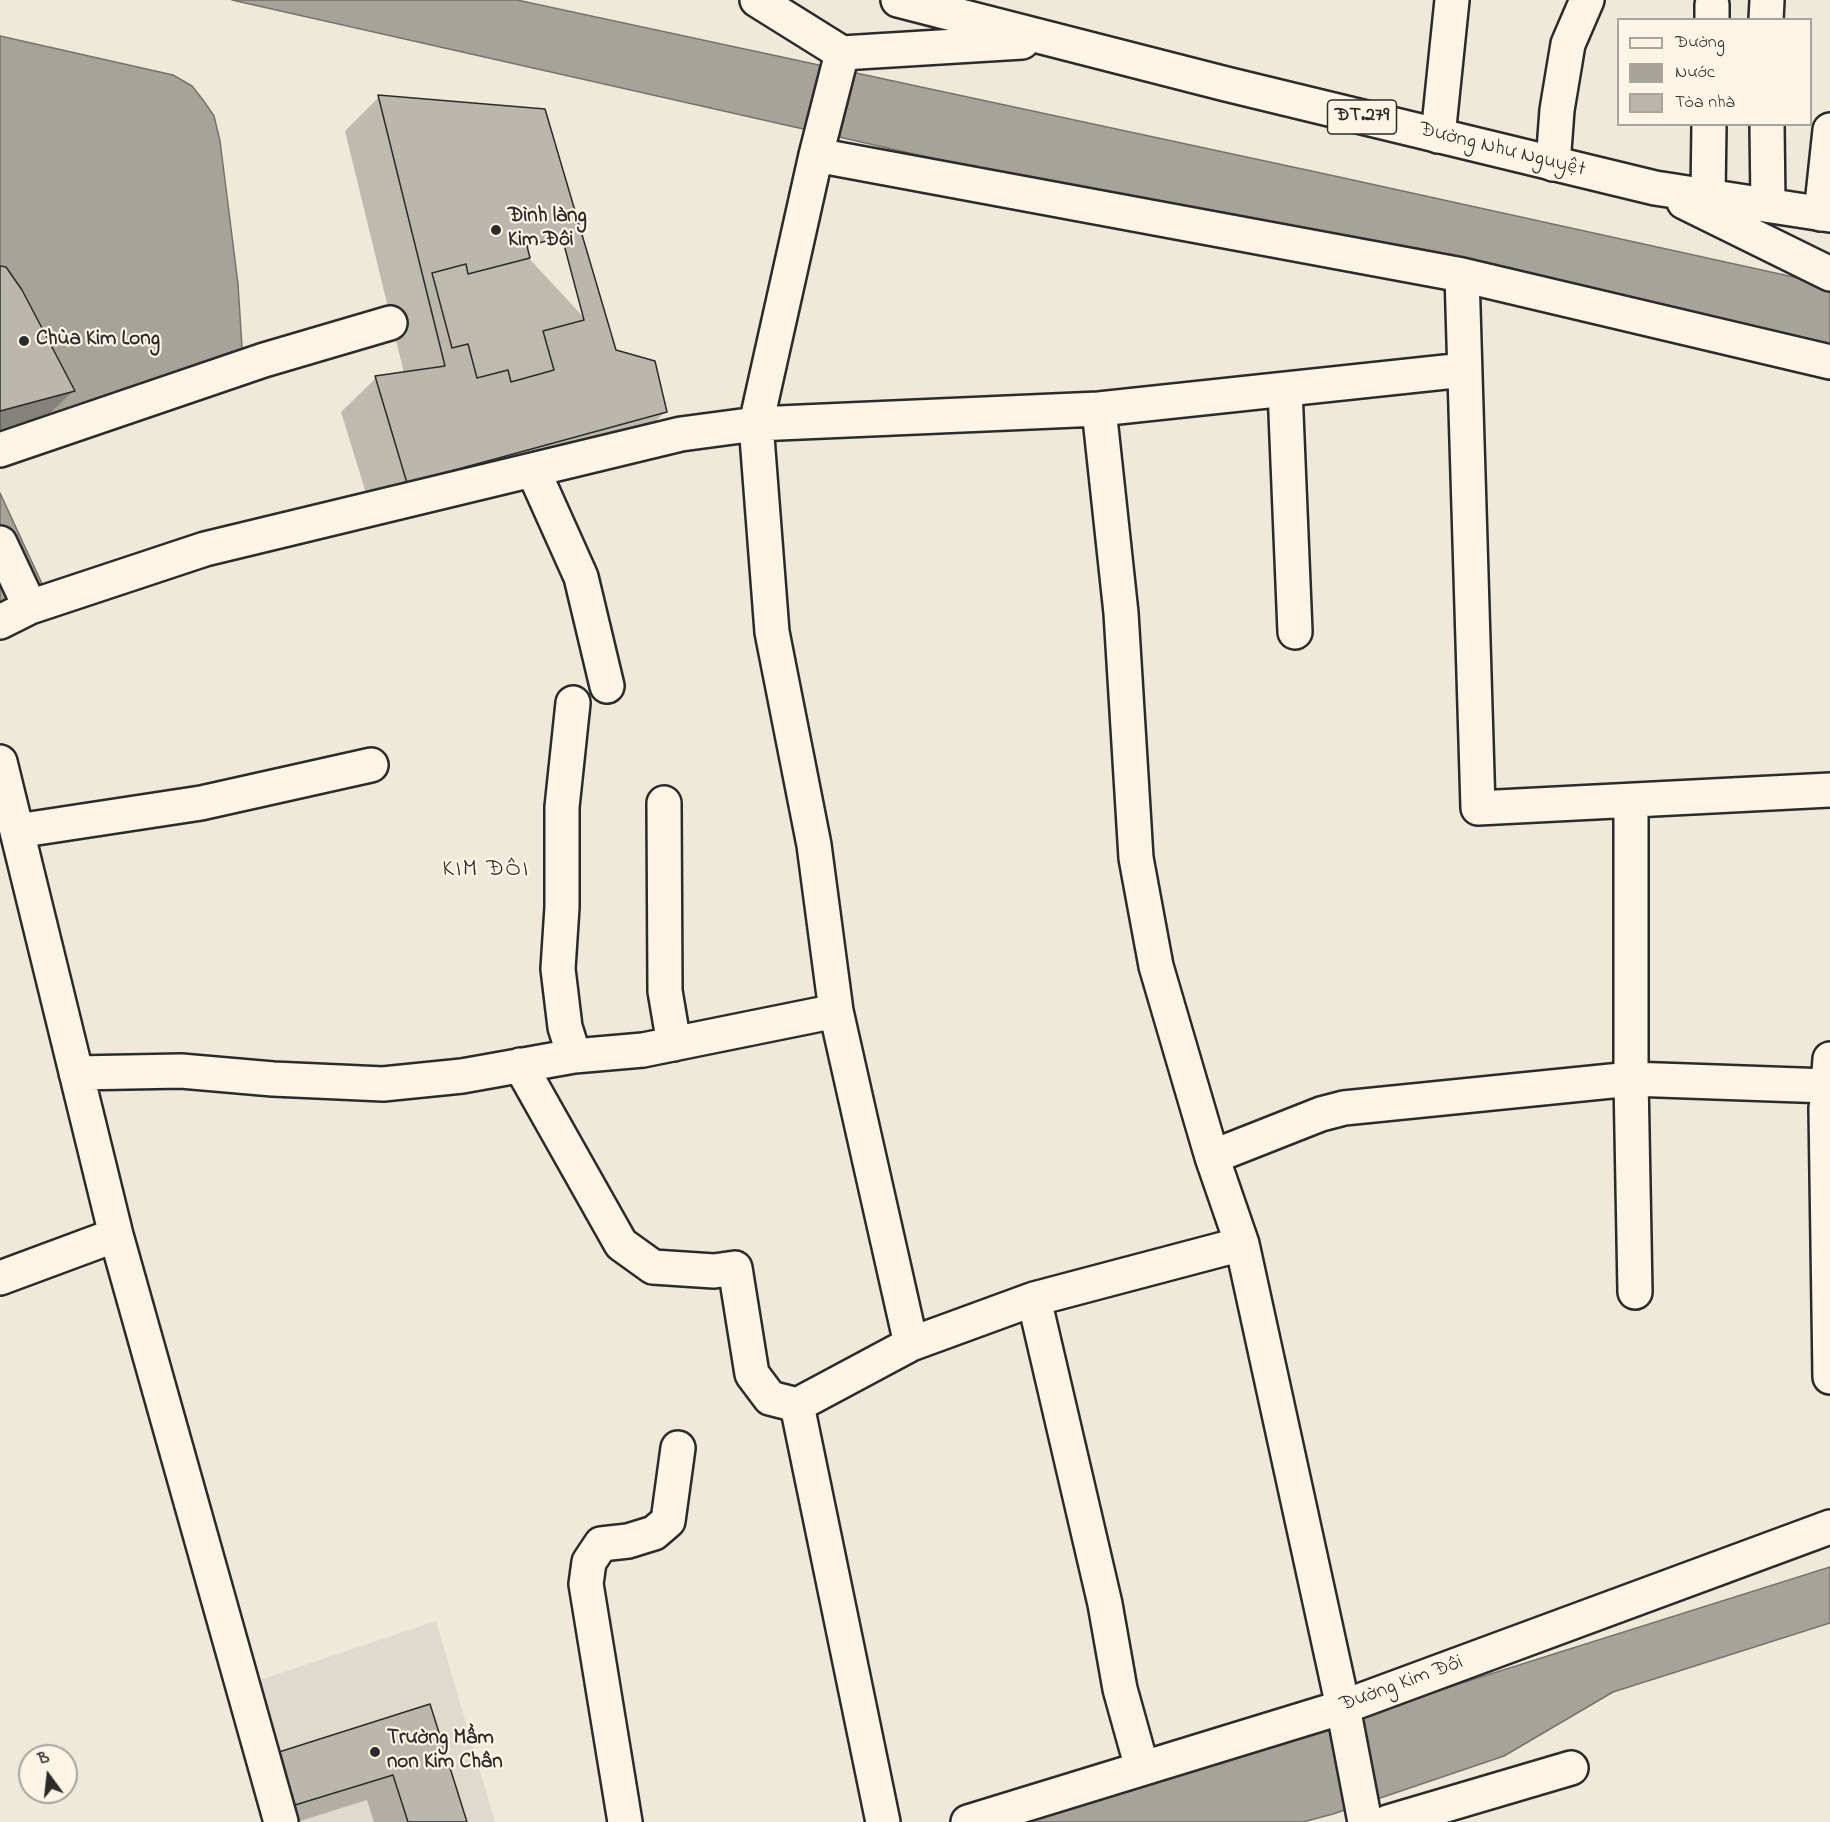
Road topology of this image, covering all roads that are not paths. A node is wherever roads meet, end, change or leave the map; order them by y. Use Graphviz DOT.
graph roads {
  1 [pos="757,0"];
  2 [pos="898,0"];
  3 [pos="1452,0"];
  4 [pos="1587,0"];
  5 [pos="1767,0"];
  6 [pos="966,9"];
  7 [pos="1766,18"];
  8 [pos="1049,39"];
  9 [pos="842,53"];
  10 [pos="1709,126"];
  11 [pos="1767,126"];
  12 [pos="1830,130"];
  13 [pos="1438,136"];
  14 [pos="816,155"];
  15 [pos="1553,164"];
  16 [pos="1655,189"];
  17 [pos="1708,196"];
  18 [pos="1768,205"];
  19 [pos="1826,214"];
  20 [pos="1830,274"];
  21 [pos="1462,275"];
  22 [pos="390,323"];
  23 [pos="1830,362"];
  24 [pos="1464,370"];
  25 [pos="1285,389"];
  26 [pos="1098,409"];
  27 [pos="756,424"];
  28 [pos="0,450"];
  29 [pos="533,470"];
  30 [pos="0,543"];
  31 [pos="30,607"];
  32 [pos="0,622"];
  33 [pos="1294,632"];
  34 [pos="607,686"];
  35 [pos="573,703"];
  36 [pos="0,762"];
  37 [pos="371,765"];
  38 [pos="1830,790"];
  39 [pos="1631,802"];
  40 [pos="664,803"];
  41 [pos="17,831"];
  42 [pos="836,1011"];
  43 [pos="674,1044"];
  44 [pos="574,1056"];
  45 [pos="520,1065"];
  46 [pos="76,1073"];
  47 [pos="1829,1076"];
  48 [pos="1630,1079"];
  49 [pos="1212,1157"];
  50 [pos="116,1236"];
  51 [pos="1242,1244"];
  52 [pos="0,1278"];
  53 [pos="1635,1292"];
  54 [pos="1034,1299"];
  55 [pos="911,1344"];
  56 [pos="1830,1377"];
  57 [pos="797,1405"];
  58 [pos="678,1448"];
  59 [pos="1830,1527"];
  60 [pos="1346,1720"];
  61 [pos="1142,1768"];
  62 [pos="1571,1768"];
  63 [pos="1362,1807"];
  64 [pos="281,1822"];
  65 [pos="625,1822"];
  66 [pos="883,1822"];
  67 [pos="968,1822"];
  68 [pos="1388,1822"];
  1 -- 9 [label="street"];
  2 -- 6 [label="street, Đường Như Nguyệt / ĐT.279"];
  3 -- 13 [label="street"];
  4 -- 15 [label="street"];
  5 -- 7 [label="street"];
  6 -- 8 [label="street, Đường Như Nguyệt / ĐT.279"];
  8 -- 9 [label="street"];
  8 -- 13 [label="street, Đường Như Nguyệt / ĐT.279"];
  9 -- 14 [label="street"];
  10 -- 17 [label="street"];
  11 -- 18 [label="street"];
  12 -- 19 [label="street"];
  13 -- 15 [label="street, Đường Như Nguyệt / ĐT.279"];
  14 -- 21 [label="street"];
  14 -- 27 [label="street"];
  15 -- 16 [label="street, Đường Như Nguyệt / ĐT.279"];
  16 -- 17 [label="street, Đường Như Nguyệt / ĐT.279"];
  16 -- 20 [label="street"];
  17 -- 18 [label="street, Đường Như Nguyệt / ĐT.279"];
  18 -- 19 [label="street, Đường Như Nguyệt / ĐT.279"];
  21 -- 23 [label="street"];
  21 -- 24 [label="street"];
  22 -- 28 [label="street"];
  24 -- 25 [label="street"];
  24 -- 39 [label="street"];
  25 -- 26 [label="street"];
  25 -- 33 [label="street"];
  26 -- 27 [label="street"];
  26 -- 49 [label="street"];
  27 -- 29 [label="street"];
  27 -- 42 [label="street"];
  29 -- 31 [label="street"];
  29 -- 34 [label="street"];
  30 -- 31 [label="street"];
  31 -- 32 [label="street"];
  35 -- 44 [label="street"];
  36 -- 41 [label="street"];
  37 -- 41 [label="street"];
  38 -- 39 [label="street"];
  39 -- 48 [label="street"];
  40 -- 43 [label="street"];
  41 -- 46 [label="street"];
  42 -- 43 [label="street"];
  42 -- 55 [label="street"];
  43 -- 44 [label="street"];
  44 -- 45 [label="street"];
  45 -- 46 [label="street"];
  45 -- 57 [label="street"];
  46 -- 50 [label="street"];
  47 -- 48 [label="street"];
  47 -- 56 [label="street"];
  48 -- 49 [label="street"];
  48 -- 53 [label="street"];
  49 -- 51 [label="street"];
  50 -- 52 [label="street"];
  50 -- 64 [label="street"];
  51 -- 54 [label="street"];
  51 -- 60 [label="street"];
  54 -- 55 [label="street"];
  54 -- 61 [label="street"];
  55 -- 57 [label="street"];
  57 -- 66 [label="street"];
  58 -- 65 [label="street"];
  59 -- 60 [label="street, Đường Kim Đôi"];
  60 -- 61 [label="street, Đường Kim Đôi"];
  60 -- 63 [label="street"];
  61 -- 67 [label="street, Đường Kim Đôi"];
  62 -- 68 [label="street"];
}
